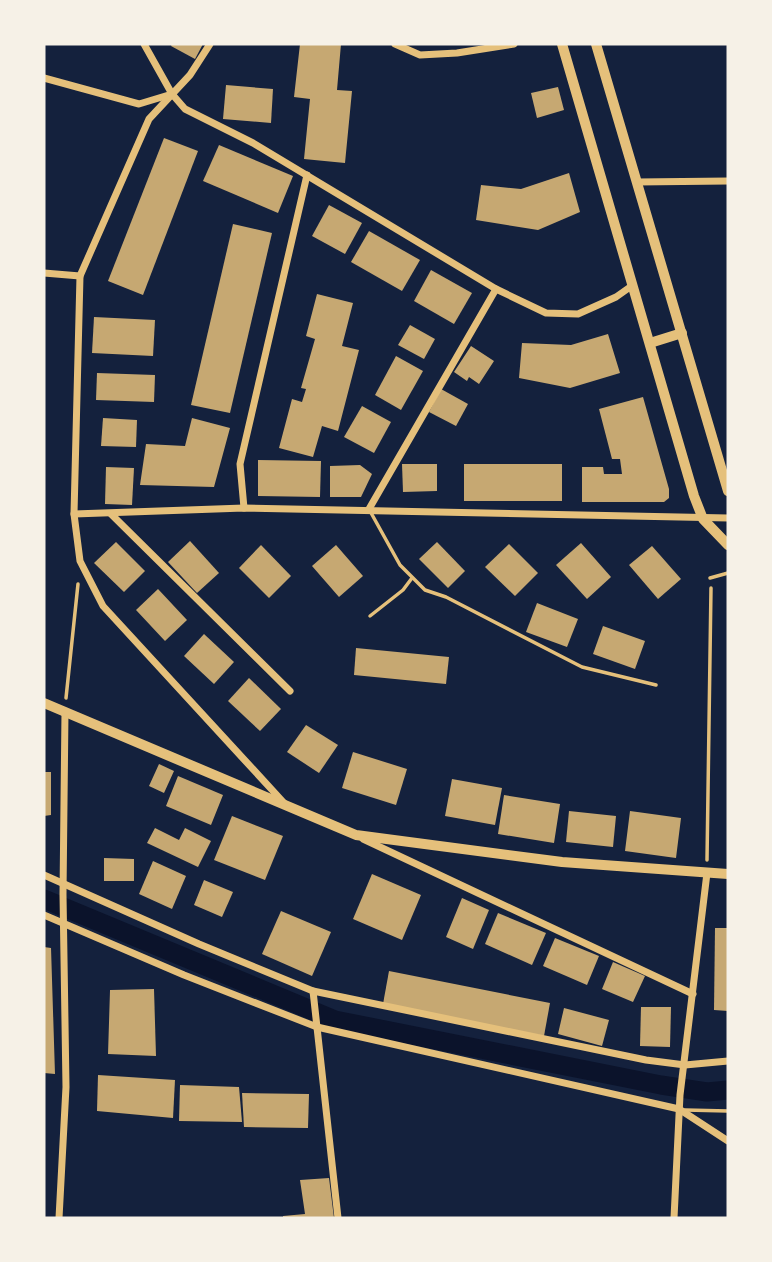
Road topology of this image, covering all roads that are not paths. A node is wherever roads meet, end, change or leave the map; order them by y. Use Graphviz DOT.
graph roads {
  1 [pos="144,44"];
  2 [pos="209,44"];
  3 [pos="395,44"];
  4 [pos="514,44"];
  5 [pos="562,44"];
  6 [pos="596,44"];
  7 [pos="44,78"];
  8 [pos="172,94"];
  9 [pos="307,176"];
  10 [pos="728,181"];
  11 [pos="637,182"];
  12 [pos="44,274"];
  13 [pos="80,276"];
  14 [pos="633,285"];
  15 [pos="496,289"];
  16 [pos="682,333"];
  17 [pos="650,343"];
  18 [pos="726,472"];
  19 [pos="728,491"];
  20 [pos="244,508"];
  21 [pos="369,509"];
  22 [pos="74,514"];
  23 [pos="111,514"];
  24 [pos="728,518"];
  25 [pos="704,519"];
  26 [pos="728,545"];
  27 [pos="728,573"];
  28 [pos="412,578"];
  29 [pos="710,580"];
  30 [pos="369,616"];
  31 [pos="656,685"];
  32 [pos="290,691"];
  33 [pos="44,703"];
  34 [pos="65,712"];
  35 [pos="288,807"];
  36 [pos="356,835"];
  37 [pos="707,873"];
  38 [pos="728,874"];
  39 [pos="44,875"];
  40 [pos="63,882"];
  41 [pos="44,915"];
  42 [pos="63,921"];
  43 [pos="693,994"];
  44 [pos="314,995"];
  45 [pos="317,1024"];
  46 [pos="728,1061"];
  47 [pos="685,1065"];
  48 [pos="679,1109"];
  49 [pos="728,1111"];
  50 [pos="728,1141"];
  51 [pos="59,1218"];
  52 [pos="338,1218"];
  53 [pos="674,1218"];
  1 -- 8 [label="street"];
  2 -- 8 [label="street"];
  3 -- 4 [label="street"];
  5 -- 14 [label="main road"];
  6 -- 11 [label="main road"];
  7 -- 8 [label="street"];
  8 -- 9 [label="street"];
  8 -- 13 [label="street"];
  9 -- 15 [label="street"];
  9 -- 20 [label="street"];
  10 -- 11 [label="street"];
  11 -- 16 [label="main road"];
  12 -- 13 [label="street"];
  13 -- 22 [label="street"];
  14 -- 15 [label="street"];
  14 -- 17 [label="main road"];
  15 -- 21 [label="street"];
  16 -- 17 [label="main road"];
  16 -- 18 [label="main road"];
  17 -- 25 [label="main road"];
  18 -- 19 [label="main road"];
  20 -- 21 [label="street"];
  20 -- 23 [label="street"];
  21 -- 25 [label="street"];
  21 -- 28 [label="lane"];
  22 -- 23 [label="street"];
  22 -- 35 [label="street"];
  23 -- 32 [label="street"];
  24 -- 25 [label="street"];
  25 -- 26 [label="main road"];
  27 -- 29 [label="lane"];
  28 -- 30 [label="lane"];
  28 -- 31 [label="lane"];
  33 -- 34 [label="street"];
  34 -- 35 [label="street"];
  34 -- 40 [label="street"];
  35 -- 36 [label="street"];
  36 -- 37 [label="street"];
  36 -- 43 [label="street"];
  37 -- 38 [label="street"];
  37 -- 43 [label="street"];
  39 -- 40 [label="street"];
  40 -- 42 [label="street"];
  40 -- 44 [label="street"];
  41 -- 42 [label="street"];
  42 -- 45 [label="street"];
  42 -- 51 [label="street"];
  43 -- 47 [label="street"];
  44 -- 45 [label="street"];
  44 -- 47 [label="street"];
  45 -- 48 [label="street"];
  45 -- 52 [label="street"];
  46 -- 47 [label="street"];
  47 -- 48 [label="street"];
  48 -- 49 [label="lane"];
  48 -- 50 [label="street"];
  48 -- 53 [label="street"];
}
